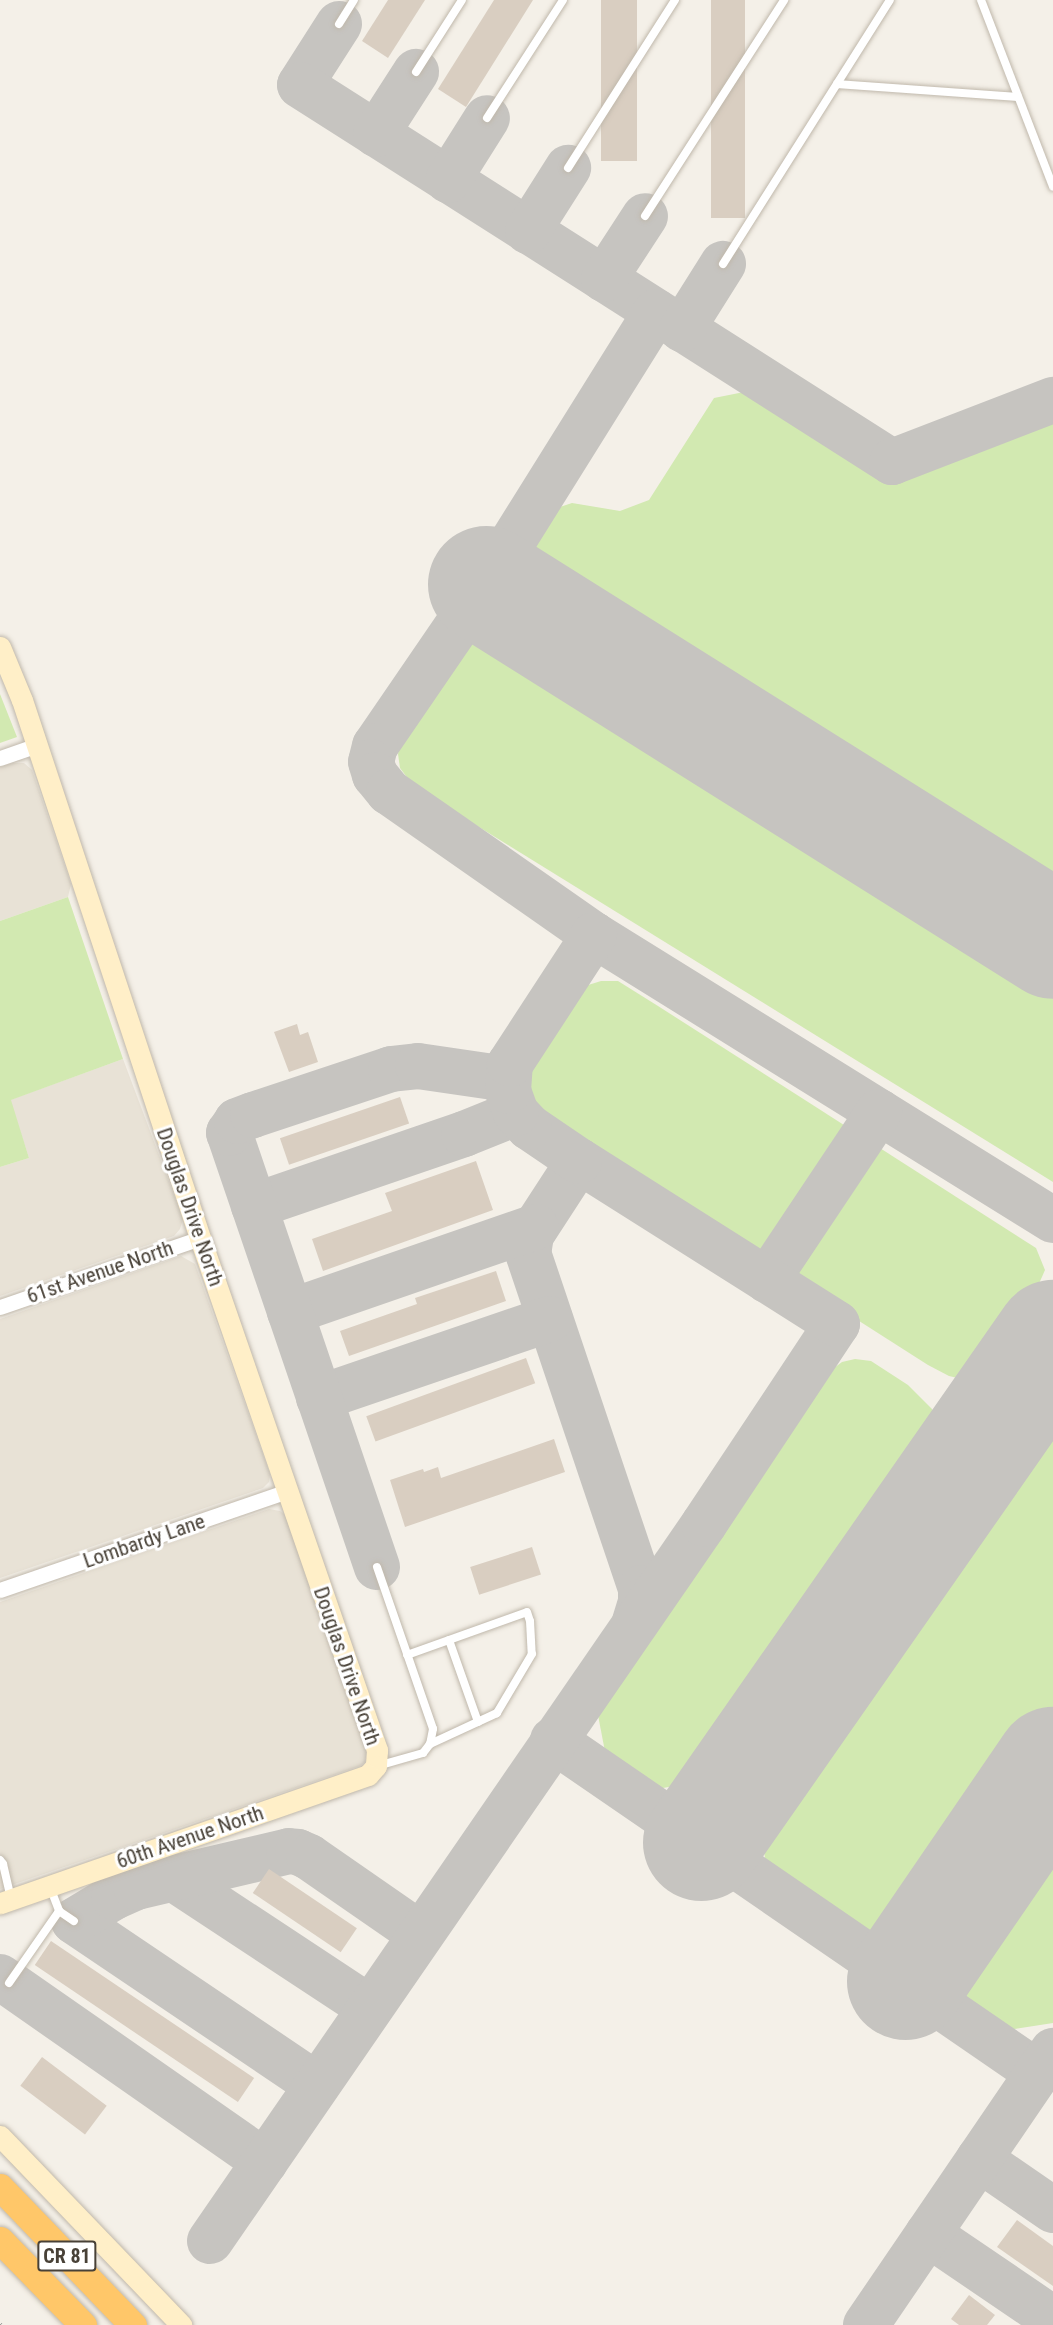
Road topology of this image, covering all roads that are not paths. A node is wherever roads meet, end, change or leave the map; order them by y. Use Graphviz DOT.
graph roads {
  1 [pos="354,0"];
  2 [pos="462,0"];
  3 [pos="563,0"];
  4 [pos="675,0"];
  5 [pos="784,0"];
  6 [pos="890,0"];
  7 [pos="981,0"];
  8 [pos="339,24"];
  9 [pos="416,72"];
  10 [pos="837,84"];
  11 [pos="1018,98"];
  12 [pos="487,118"];
  13 [pos="568,168"];
  14 [pos="1053,188"];
  15 [pos="645,216"];
  16 [pos="723,264"];
  17 [pos="0,647"];
  18 [pos="35,746"];
  19 [pos="0,758"];
  20 [pos="200,1238"];
  21 [pos="0,1307"];
  22 [pos="288,1491"];
  23 [pos="377,1567"];
  24 [pos="0,1590"];
  25 [pos="449,1640"];
  26 [pos="407,1655"];
  27 [pos="478,1722"];
  28 [pos="430,1744"];
  29 [pos="376,1766"];
  30 [pos="0,1860"];
  31 [pos="50,1886"];
  32 [pos="5,1901"];
  33 [pos="59,1911"];
  34 [pos="74,1921"];
  35 [pos="9,1983"];
  36 [pos="0,2136"];
  37 [pos="0,2187"];
  38 [pos="0,2240"];
  39 [pos="83,2325"];
  40 [pos="133,2325"];
  41 [pos="181,2325"];
  1 -- 8 [label="lane"];
  2 -- 9 [label="lane"];
  3 -- 12 [label="lane"];
  4 -- 13 [label="lane"];
  5 -- 15 [label="lane"];
  6 -- 10 [label="lane"];
  7 -- 11 [label="lane"];
  10 -- 11 [label="lane"];
  10 -- 16 [label="lane"];
  11 -- 14 [label="lane"];
  17 -- 18 [label="street, Douglas Drive North"];
  18 -- 19 [label="street"];
  18 -- 20 [label="street, Douglas Drive North"];
  20 -- 21 [label="street, 61st Avenue North"];
  20 -- 22 [label="street, Douglas Drive North"];
  22 -- 24 [label="street, Lombardy Lane"];
  22 -- 29 [label="street, Douglas Drive North"];
  23 -- 26 [label="lane"];
  25 -- 26 [label="lane"];
  25 -- 27 [label="lane"];
  25 -- 27 [label="lane"];
  26 -- 28 [label="lane"];
  27 -- 28 [label="lane"];
  28 -- 29 [label="lane"];
  29 -- 31 [label="street, 60th Avenue North"];
  30 -- 32 [label="lane"];
  31 -- 32 [label="street, 60th Avenue North"];
  31 -- 33 [label="lane"];
  33 -- 34 [label="lane"];
  33 -- 35 [label="lane"];
  36 -- 41 [label="street"];
  37 -- 40 [label="highway, CR 81"];
  38 -- 39 [label="highway, CR 81"];
}
